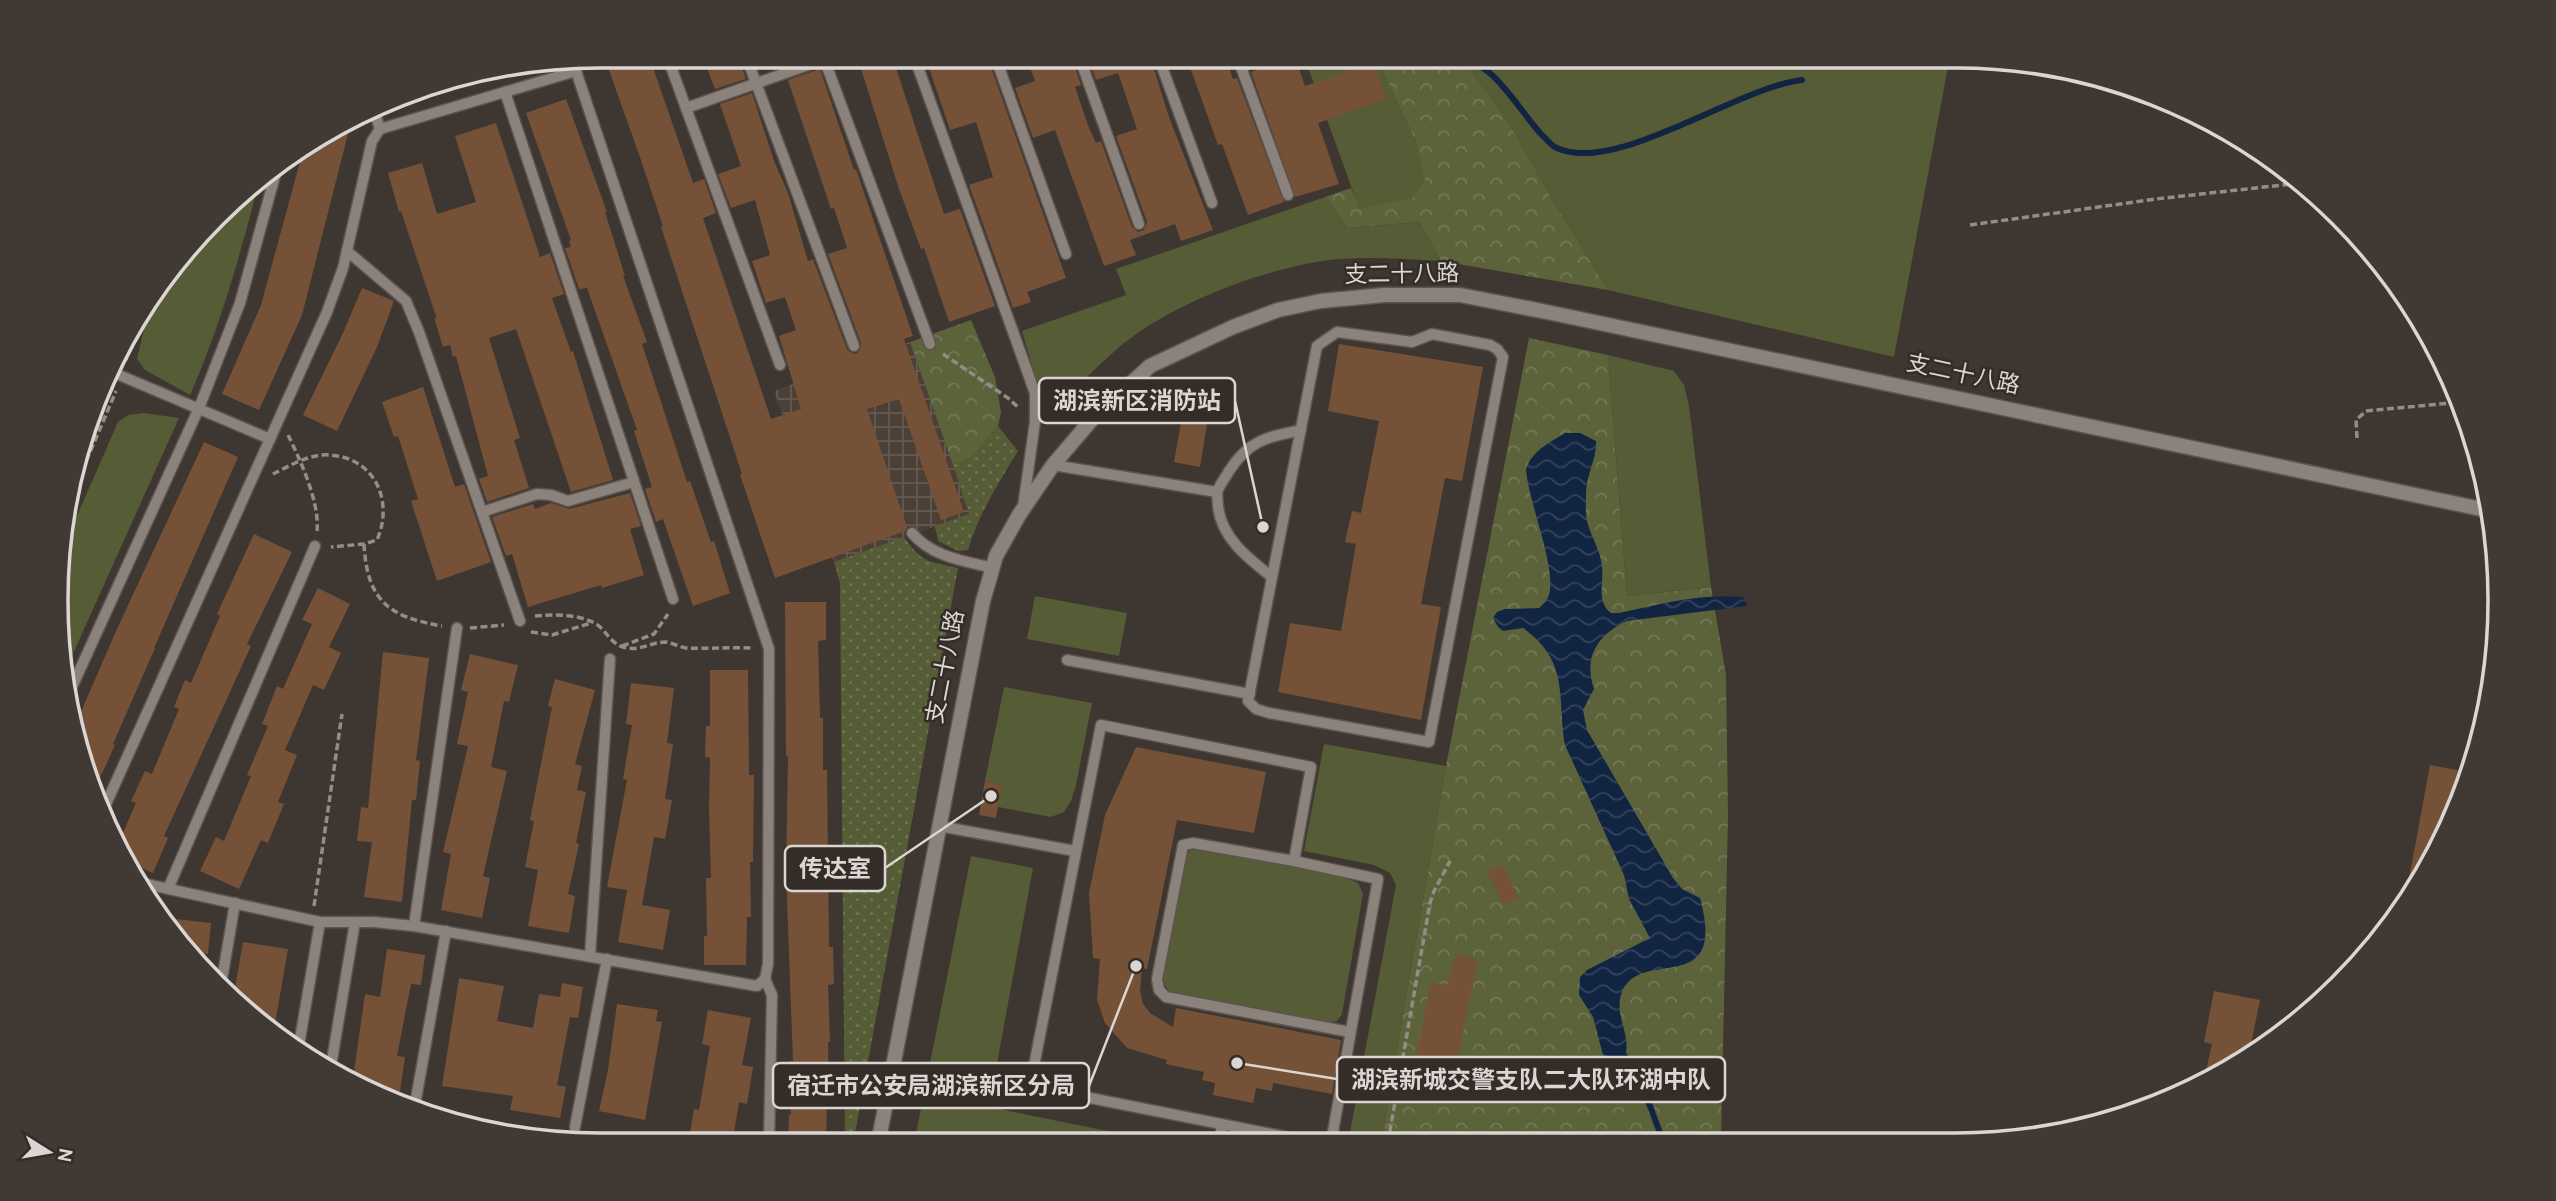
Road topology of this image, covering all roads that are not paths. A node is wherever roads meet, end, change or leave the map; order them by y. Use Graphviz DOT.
graph roads {
  1 [pos="672,68"];
  2 [pos="750,68"];
  3 [pos="797,68"];
  4 [pos="831,68"];
  5 [pos="918,68"];
  6 [pos="999,68"];
  7 [pos="1083,68"];
  8 [pos="1162,68"];
  9 [pos="1241,68"];
  10 [pos="566,69"];
  11 [pos="575,69"];
  12 [pos="756,83"];
  13 [pos="505,92"];
  14 [pos="687,108"];
  15 [pos="376,118"];
  16 [pos="380,129"];
  17 [pos="274,180"];
  18 [pos="1288,195"];
  19 [pos="1212,203"];
  20 [pos="1139,224"];
  21 [pos="347,251"];
  22 [pos="1066,254"];
  23 [pos="930,344"];
  24 [pos="854,346"];
  25 [pos="780,365"];
  26 [pos="119,375"];
  27 [pos="199,408"];
  28 [pos="1301,429"];
  29 [pos="270,439"];
  30 [pos="1053,465"];
  31 [pos="634,482"];
  32 [pos="1217,492"];
  33 [pos="2480,509"];
  34 [pos="1023,510"];
  35 [pos="482,512"];
  36 [pos="912,533"];
  37 [pos="315,546"];
  38 [pos="993,568"];
  39 [pos="1272,577"];
  40 [pos="673,599"];
  41 [pos="517,622"];
  42 [pos="457,628"];
  43 [pos="610,659"];
  44 [pos="1067,660"];
  45 [pos="75,681"];
  46 [pos="1250,694"];
  47 [pos="108,801"];
  48 [pos="939,826"];
  49 [pos="1075,851"];
  50 [pos="1294,861"];
  51 [pos="151,885"];
  52 [pos="168,889"];
  53 [pos="235,904"];
  54 [pos="316,921"];
  55 [pos="355,922"];
  56 [pos="414,926"];
  57 [pos="446,931"];
  58 [pos="590,956"];
  59 [pos="607,959"];
  60 [pos="223,976"];
  61 [pos="765,979"];
  62 [pos="1350,1032"];
  63 [pos="300,1039"];
  64 [pos="332,1060"];
  65 [pos="416,1099"];
  66 [pos="1222,1125"];
  67 [pos="575,1127"];
  68 [pos="769,1133"];
  69 [pos="880,1133"];
  70 [pos="1221,1133"];
  71 [pos="1264,1133"];
  72 [pos="1333,1133"];
  1 -- 14 [label="lane"];
  2 -- 12 [label="lane"];
  3 -- 12 [label="lane"];
  4 -- 23 [label="lane"];
  5 -- 34 [label="lane"];
  6 -- 22 [label="lane"];
  7 -- 20 [label="lane"];
  8 -- 19 [label="lane"];
  9 -- 18 [label="lane"];
  10 -- 13 [label="lane"];
  11 -- 61 [label="lane"];
  12 -- 14 [label="lane"];
  12 -- 24 [label="lane"];
  13 -- 16 [label="lane"];
  13 -- 31 [label="lane"];
  14 -- 25 [label="lane"];
  15 -- 16 [label="lane"];
  16 -- 21 [label="lane"];
  17 -- 27 [label="lane"];
  21 -- 29 [label="lane"];
  21 -- 35 [label="lane"];
  26 -- 27 [label="lane"];
  27 -- 29 [label="lane"];
  27 -- 45 [label="lane"];
  28 -- 32 [label="lane"];
  28 -- 39 [label="lane"];
  28 -- 46 [label="lane"];
  29 -- 47 [label="lane"];
  30 -- 32 [label="lane"];
  30 -- 33 [label="street, 支二十八路"];
  30 -- 34 [label="street, 支二十八路"];
  31 -- 35 [label="lane"];
  31 -- 40 [label="lane"];
  32 -- 39 [label="lane"];
  34 -- 38 [label="street, 支二十八路"];
  35 -- 41 [label="lane"];
  36 -- 38 [label="lane"];
  37 -- 52 [label="lane"];
  38 -- 48 [label="street, 支二十八路"];
  39 -- 46 [label="lane"];
  42 -- 56 [label="lane"];
  43 -- 58 [label="lane"];
  44 -- 46 [label="lane"];
  48 -- 49 [label="lane"];
  48 -- 69 [label="street, 支二十八路"];
  49 -- 50 [label="lane"];
  49 -- 66 [label="lane"];
  50 -- 62 [label="lane"];
  50 -- 62 [label="lane"];
  51 -- 52 [label="lane"];
  52 -- 53 [label="lane"];
  53 -- 54 [label="lane"];
  53 -- 60 [label="lane"];
  54 -- 55 [label="lane"];
  54 -- 63 [label="lane"];
  55 -- 56 [label="lane"];
  55 -- 64 [label="lane"];
  56 -- 57 [label="lane"];
  57 -- 58 [label="lane"];
  57 -- 65 [label="lane"];
  58 -- 59 [label="lane"];
  59 -- 61 [label="lane"];
  59 -- 67 [label="lane"];
  61 -- 68 [label="lane"];
  62 -- 72 [label="lane"];
  66 -- 70 [label="lane"];
  66 -- 71 [label="lane"];
}
